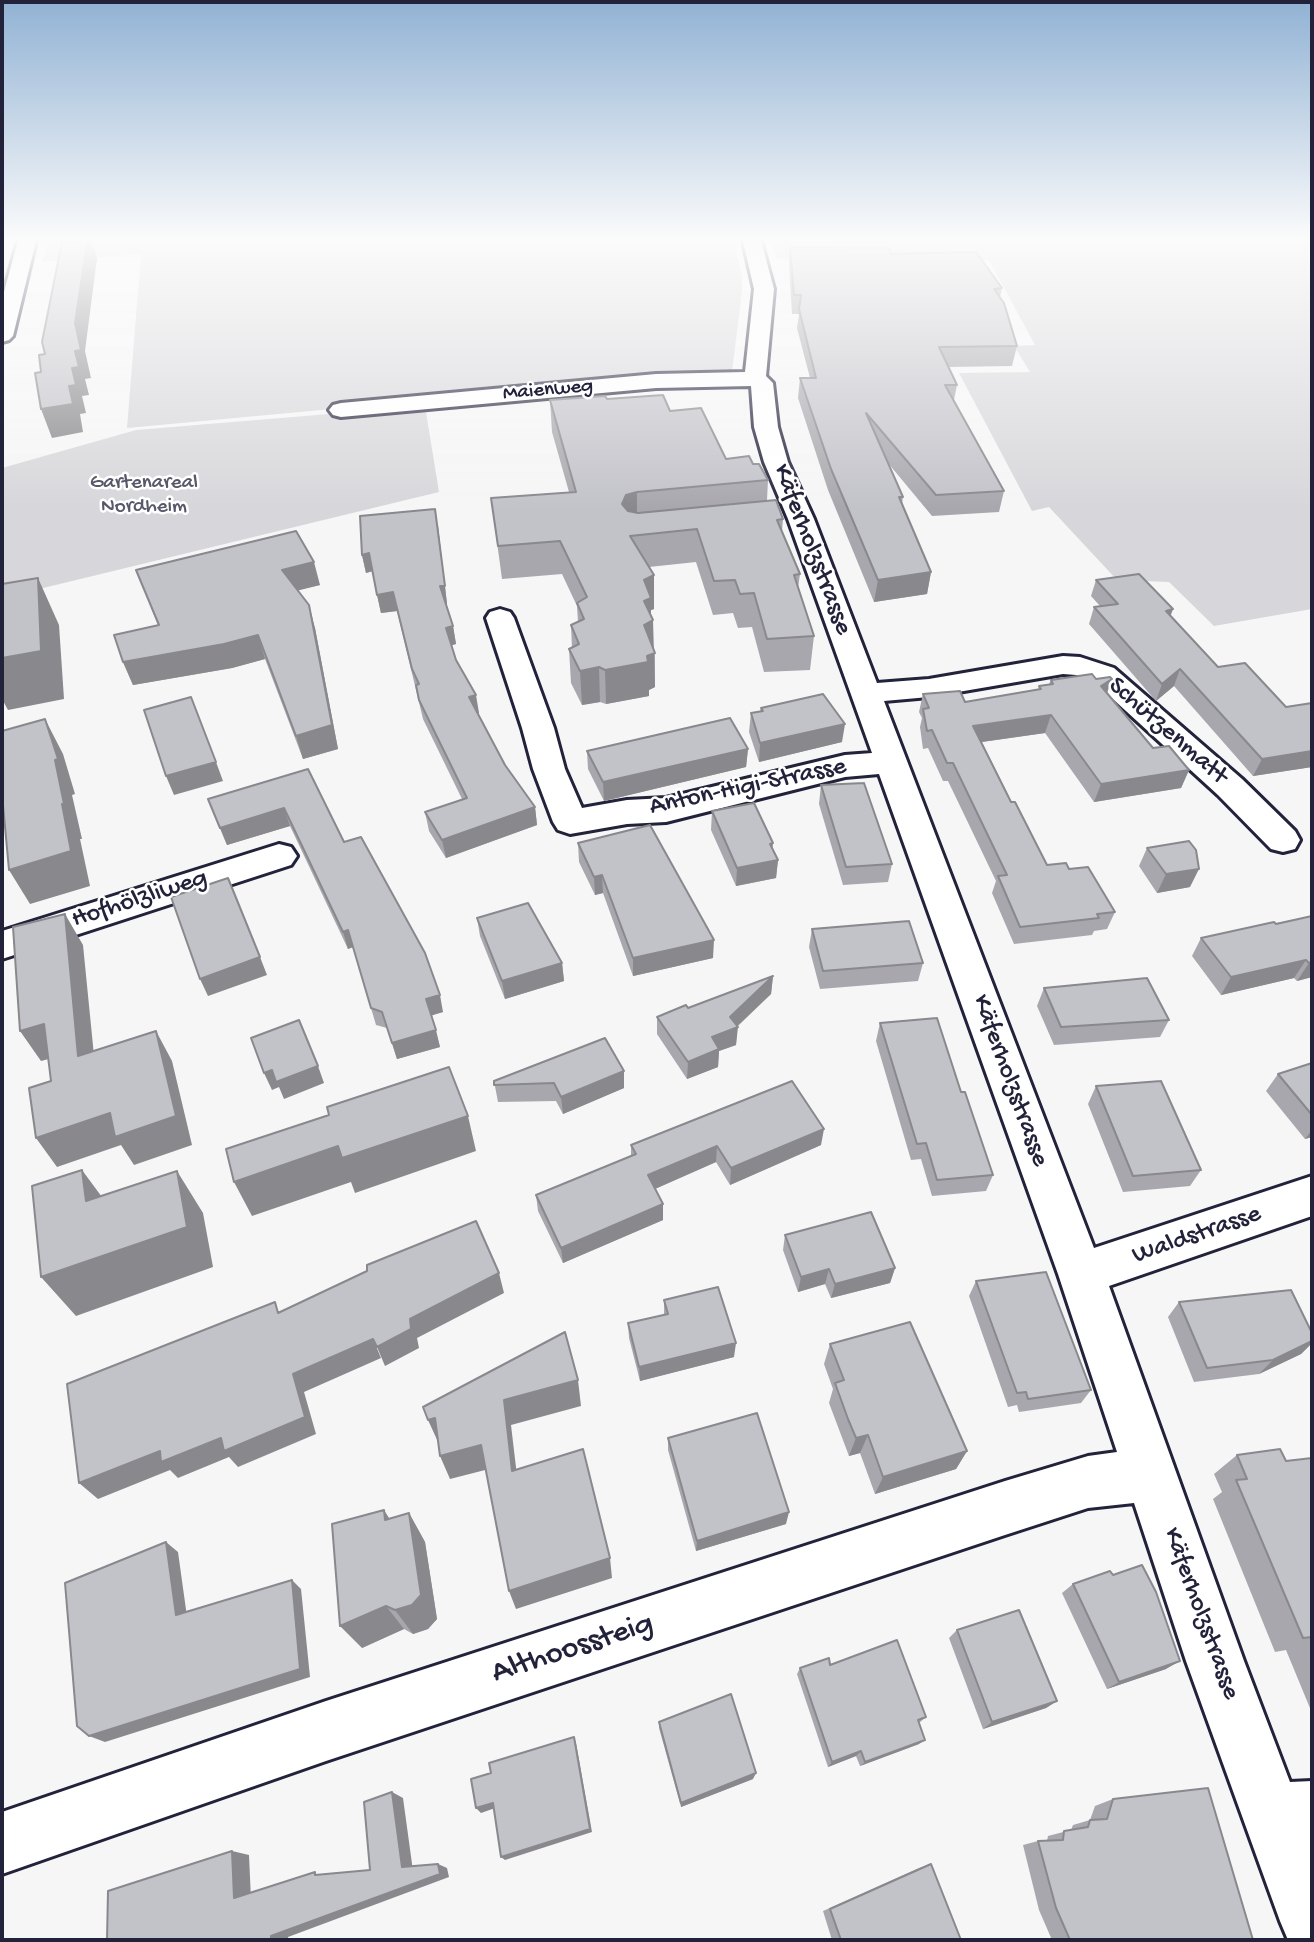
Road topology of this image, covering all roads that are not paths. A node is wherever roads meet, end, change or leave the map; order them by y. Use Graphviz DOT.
graph roads {
  1 [pos="760,328"];
  2 [pos="755,377"];
  3 [pos="341,410"];
  4 [pos="499,618"];
  5 [pos="865,693"];
  6 [pos="891,762"];
  7 [pos="1283,840"];
  8 [pos="279,856"];
  9 [pos="2,945"];
  10 [pos="1312,1196"];
  11 [pos="1081,1274"];
  12 [pos="1149,1475"];
  13 [pos="1293,1813"];
  14 [pos="2,1843"];
  15 [pos="1312,1921"];
  1 -- 2 [label="street, Käferholzstrasse"];
  2 -- 3 [label="street, Maienweg"];
  2 -- 5 [label="street, Käferholzstrasse"];
  4 -- 6 [label="street, Anton-Higi-Strasse"];
  5 -- 6 [label="street, Käferholzstrasse"];
  5 -- 7 [label="street, Schützenmatt"];
  6 -- 11 [label="street, Käferholzstrasse"];
  8 -- 9 [label="street, Hofhölzliweg"];
  10 -- 11 [label="street, Waldstrasse"];
  11 -- 12 [label="street, Käferholzstrasse"];
  12 -- 13 [label="street, Käferholzstrasse"];
  12 -- 14 [label="street, Althoossteig"];
  13 -- 15 [label="street, Käferholzstrasse"];
}
